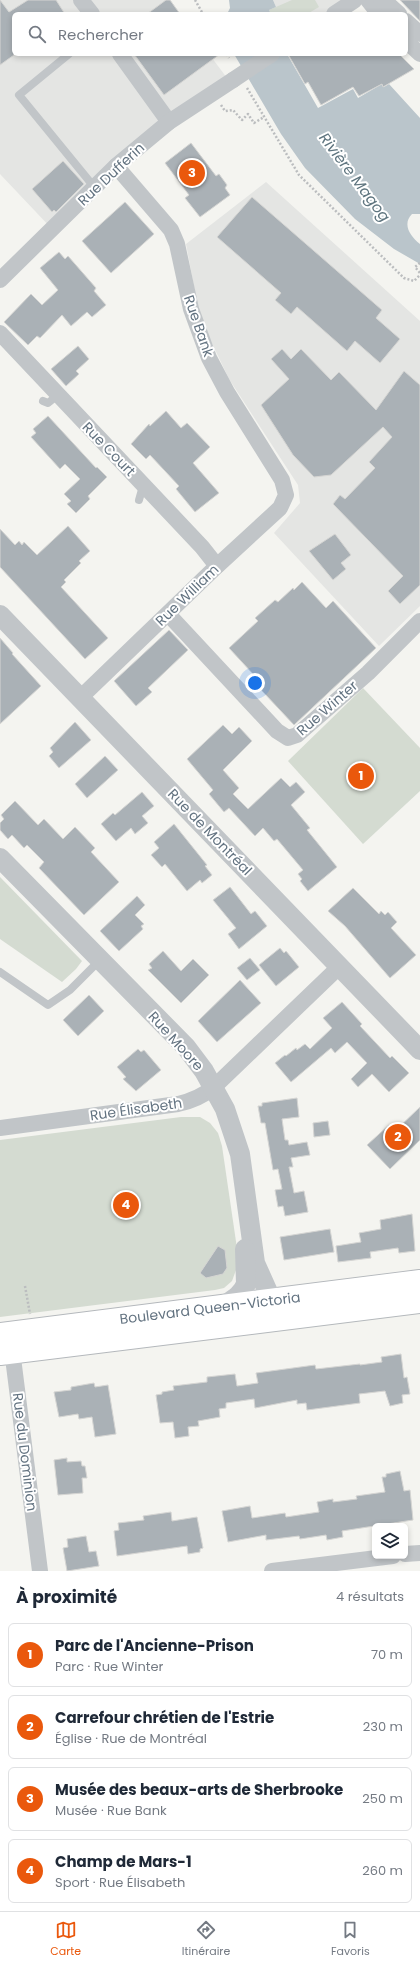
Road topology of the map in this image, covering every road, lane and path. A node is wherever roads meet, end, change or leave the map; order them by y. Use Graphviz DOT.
graph roads {
  1 [pos="82,0"];
  2 [pos="195,0"];
  3 [pos="355,0"];
  4 [pos="368,0"];
  5 [pos="381,0"];
  6 [pos="91,12"];
  7 [pos="202,12"];
  8 [pos="337,12"];
  9 [pos="377,12"];
  10 [pos="397,12"];
  11 [pos="408,23"];
  12 [pos="420,34"];
  13 [pos="408,42"];
  14 [pos="420,54"];
  15 [pos="67,56"];
  16 [pos="121,56"];
  17 [pos="269,56"];
  18 [pos="247,88"];
  19 [pos="221,105"];
  20 [pos="264,117"];
  21 [pos="168,122"];
  22 [pos="116,166"];
  23 [pos="95,188"];
  24 [pos="420,263"];
  25 [pos="420,274"];
  26 [pos="0,280"];
  27 [pos="0,333"];
  28 [pos="285,488"];
  29 [pos="217,566"];
  30 [pos="168,614"];
  31 [pos="0,615"];
  32 [pos="420,621"];
  33 [pos="80,698"];
  34 [pos="0,858"];
  35 [pos="100,960"];
  36 [pos="340,966"];
  37 [pos="0,972"];
  38 [pos="419,1048"];
  39 [pos="214,1087"];
  40 [pos="0,1128"];
  41 [pos="250,1222"];
  42 [pos="420,1281"];
  43 [pos="25,1286"];
  44 [pos="275,1300"];
  45 [pos="420,1302"];
  46 [pos="223,1306"];
  47 [pos="312,1316"];
  48 [pos="32,1330"];
  49 [pos="6,1343"];
  50 [pos="420,1553"];
  51 [pos="408,1554"];
  52 [pos="372,1559"];
  53 [pos="40,1571"];
  54 [pos="272,1571"];
  1 -- 6 [label="street"];
  2 -- 7 [label="path"];
  3 -- 8 [label="street"];
  4 -- 9 [label="street"];
  5 -- 10 [label="street"];
  11 -- 12 [label="street"];
  13 -- 14 [label="street"];
  15 -- 23 [label="lane"];
  16 -- 21 [label="street"];
  17 -- 21 [label="street, Rue Dufferin, bridge"];
  18 -- 20 [label="path"];
  19 -- 20 [label="path"];
  20 -- 25 [label="path"];
  21 -- 22 [label="street, Rue Dufferin"];
  22 -- 23 [label="street, Rue Dufferin"];
  22 -- 28 [label="street, Rue Bank"];
  23 -- 26 [label="street, Rue Dufferin"];
  24 -- 25 [label="path"];
  27 -- 29 [label="street, Rue Court"];
  28 -- 29 [label="street, Rue William"];
  29 -- 30 [label="street, Rue William"];
  30 -- 32 [label="street, Rue Winter"];
  30 -- 33 [label="street, Rue William"];
  31 -- 33 [label="street, Rue de Montréal"];
  33 -- 36 [label="street, Rue de Montréal"];
  34 -- 35 [label="street, Rue Moore"];
  35 -- 37 [label="lane"];
  35 -- 39 [label="street, Rue Moore"];
  36 -- 38 [label="street, Rue de Montréal"];
  36 -- 39 [label="street, Rue Élisabeth"];
  39 -- 40 [label="street, Rue Élisabeth"];
  39 -- 41 [label="street, Rue Moore"];
  41 -- 44 [label="street, Rue Moore"];
  41 -- 46 [label="street"];
  42 -- 44 [label="main road, Boulevard Queen-Victoria"];
  43 -- 48 [label="path"];
  44 -- 46 [label="main road, Boulevard Queen-Victoria"];
  44 -- 47 [label="street, Rue Moore"];
  45 -- 47 [label="main road, Boulevard Queen-Victoria"];
  46 -- 48 [label="main road, Boulevard Queen-Victoria"];
  47 -- 49 [label="main road, Boulevard Queen-Victoria"];
  48 -- 49 [label="main road, Boulevard Queen-Victoria"];
  49 -- 53 [label="street, Rue du Dominion"];
  50 -- 51 [label="street"];
  52 -- 54 [label="street"];
}
